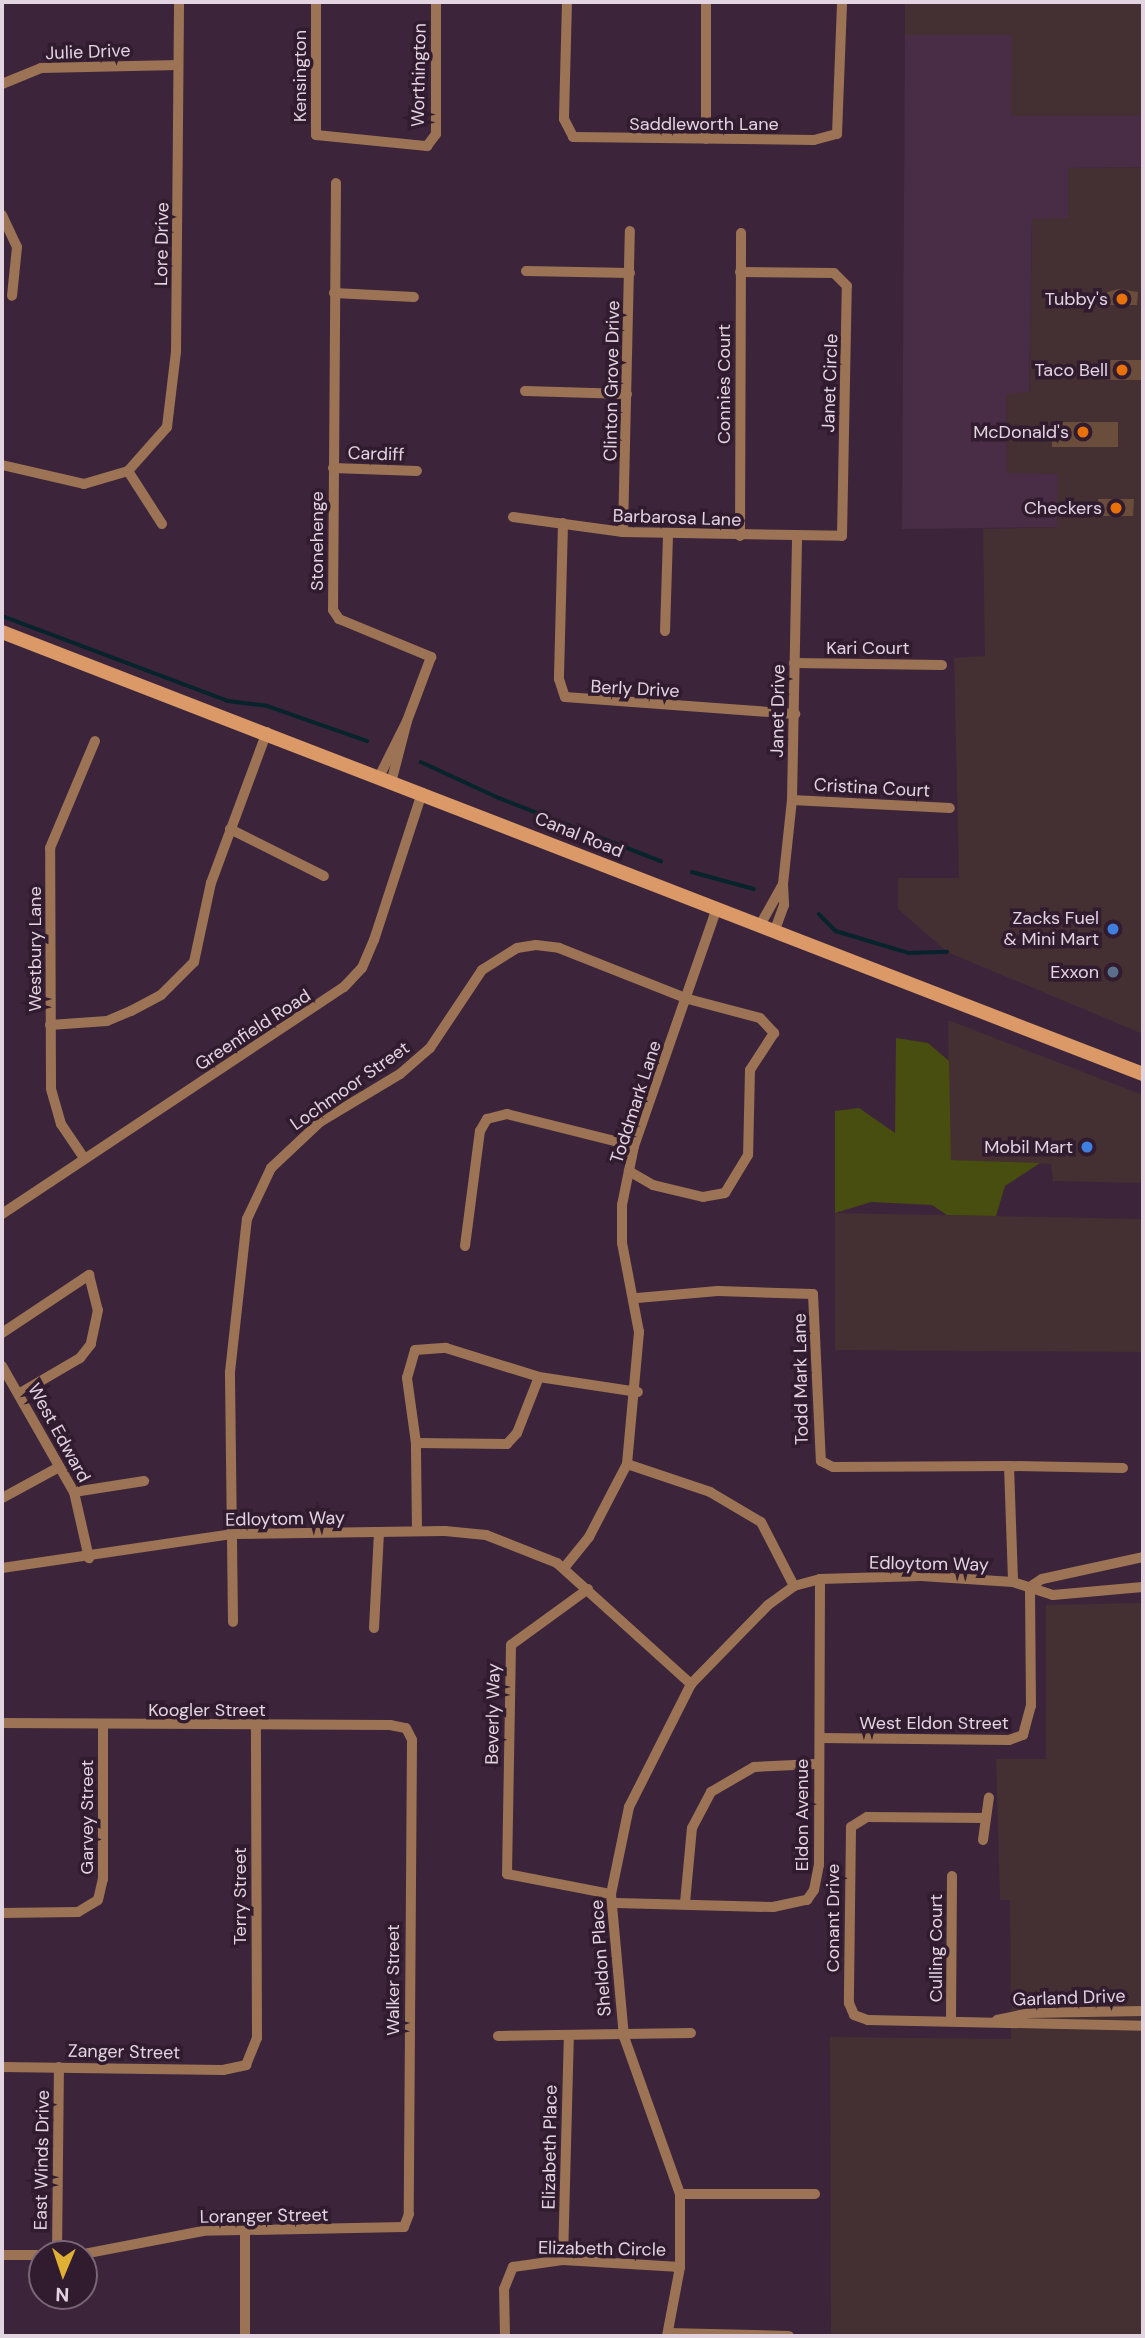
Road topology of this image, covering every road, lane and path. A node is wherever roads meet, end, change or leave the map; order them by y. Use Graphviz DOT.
graph roads {
  1 [pos="179,2"];
  2 [pos="316,2"];
  3 [pos="436,2"];
  4 [pos="567,2"];
  5 [pos="706,2"];
  6 [pos="842,2"];
  7 [pos="178,65"];
  8 [pos="2,84"];
  9 [pos="706,139"];
  10 [pos="427,146"];
  11 [pos="336,183"];
  12 [pos="2,215"];
  13 [pos="630,231"];
  14 [pos="741,233"];
  15 [pos="526,271"];
  16 [pos="740,272"];
  17 [pos="631,273"];
  18 [pos="334,293"];
  19 [pos="12,296"];
  20 [pos="414,297"];
  21 [pos="525,391"];
  22 [pos="628,394"];
  23 [pos="2,465"];
  24 [pos="333,468"];
  25 [pos="128,471"];
  26 [pos="417,471"];
  27 [pos="513,517"];
  28 [pos="563,523"];
  29 [pos="162,524"];
  30 [pos="623,532"];
  31 [pos="668,534"];
  32 [pos="740,536"];
  33 [pos="842,536"];
  34 [pos="797,537"];
  35 [pos="665,631"];
  36 [pos="2,632"];
  37 [pos="794,663"];
  38 [pos="942,664"];
  39 [pos="795,714"];
  40 [pos="408,721"];
  41 [pos="267,732"];
  42 [pos="95,741"];
  43 [pos="386,777"];
  44 [pos="422,793"];
  45 [pos="792,800"];
  46 [pos="950,808"];
  47 [pos="230,829"];
  48 [pos="324,876"];
  49 [pos="783,884"];
  50 [pos="716,911"];
  51 [pos="759,927"];
  52 [pos="774,932"];
  53 [pos="688,999"];
  54 [pos="50,1025"];
  55 [pos="1143,1073"];
  56 [pos="634,1146"];
  57 [pos="84,1158"];
  58 [pos="629,1171"];
  59 [pos="2,1214"];
  60 [pos="465,1246"];
  61 [pos="637,1298"];
  62 [pos="2,1333"];
  63 [pos="2,1366"];
  64 [pos="539,1377"];
  65 [pos="638,1392"];
  66 [pos="20,1393"];
  67 [pos="416,1443"];
  68 [pos="628,1464"];
  69 [pos="1009,1466"];
  70 [pos="59,1467"];
  71 [pos="1124,1468"];
  72 [pos="144,1481"];
  73 [pos="74,1492"];
  74 [pos="2,1498"];
  75 [pos="417,1531"];
  76 [pos="379,1533"];
  77 [pos="232,1534"];
  78 [pos="1143,1557"];
  79 [pos="89,1558"];
  80 [pos="2,1568"];
  81 [pos="564,1568"];
  82 [pos="820,1579"];
  83 [pos="1013,1582"];
  84 [pos="794,1586"];
  85 [pos="1030,1587"];
  86 [pos="1143,1587"];
  87 [pos="588,1589"];
  88 [pos="233,1622"];
  89 [pos="374,1628"];
  90 [pos="691,1684"];
  91 [pos="2,1723"];
  92 [pos="103,1726"];
  93 [pos="256,1726"];
  94 [pos="410,1732"];
  95 [pos="820,1738"];
  96 [pos="816,1764"];
  97 [pos="989,1797"];
  98 [pos="986,1818"];
  99 [pos="983,1840"];
  100 [pos="952,1876"];
  101 [pos="614,1898"];
  102 [pos="685,1903"];
  103 [pos="2,1913"];
  104 [pos="1143,2011"];
  105 [pos="854,2015"];
  106 [pos="951,2020"];
  107 [pos="997,2020"];
  108 [pos="1143,2026"];
  109 [pos="691,2033"];
  110 [pos="498,2036"];
  111 [pos="569,2036"];
  112 [pos="624,2037"];
  113 [pos="246,2065"];
  114 [pos="2,2067"];
  115 [pos="59,2067"];
  116 [pos="680,2194"];
  117 [pos="815,2194"];
  118 [pos="404,2227"];
  119 [pos="245,2230"];
  120 [pos="57,2240"];
  121 [pos="98,2251"];
  122 [pos="2,2255"];
  123 [pos="28,2255"];
  124 [pos="564,2260"];
  125 [pos="680,2267"];
  126 [pos="668,2335"];
  127 [pos="245,2336"];
  128 [pos="505,2336"];
  129 [pos="789,2336"];
  1 -- 7 [label="street, Lore Drive"];
  2 -- 10 [label="street, Kensington"];
  3 -- 10 [label="street, Worthington"];
  4 -- 9 [label="street, Saddleworth Lane"];
  5 -- 9 [label="street"];
  6 -- 9 [label="street, Saddleworth Lane"];
  7 -- 8 [label="street, Julie Drive"];
  7 -- 25 [label="street, Lore Drive"];
  11 -- 18 [label="street, Stonehenge"];
  12 -- 19 [label="street"];
  13 -- 17 [label="street, Clinton Grove Drive"];
  14 -- 16 [label="street, Connies Court"];
  15 -- 17 [label="street"];
  16 -- 32 [label="street, Connies Court"];
  16 -- 33 [label="street, Janet Circle"];
  17 -- 22 [label="street, Clinton Grove Drive"];
  18 -- 20 [label="street"];
  18 -- 24 [label="street, Stonehenge"];
  21 -- 22 [label="street"];
  22 -- 30 [label="street, Clinton Grove Drive"];
  23 -- 25 [label="street"];
  24 -- 26 [label="street, Cardiff"];
  24 -- 40 [label="street, Stonehenge"];
  25 -- 29 [label="street"];
  27 -- 28 [label="street, Barbarosa Lane"];
  28 -- 30 [label="street, Barbarosa Lane"];
  28 -- 39 [label="street, Berly Drive"];
  30 -- 31 [label="street, Barbarosa Lane"];
  31 -- 32 [label="street, Barbarosa Lane"];
  31 -- 35 [label="street"];
  32 -- 34 [label="street, Barbarosa Lane"];
  33 -- 34 [label="street, Barbarosa Lane"];
  34 -- 37 [label="street, Janet Drive"];
  36 -- 41 [label="street, Canal Road"];
  37 -- 38 [label="street, Kari Court"];
  37 -- 39 [label="street, Janet Drive"];
  39 -- 45 [label="street, Janet Drive"];
  40 -- 43 [label="street, Stonehenge"];
  40 -- 43 [label="street, Stonehenge"];
  41 -- 43 [label="street, Canal Road"];
  41 -- 47 [label="street"];
  42 -- 54 [label="street, Westbury Lane"];
  43 -- 44 [label="street, Canal Road"];
  44 -- 50 [label="street, Canal Road"];
  44 -- 57 [label="street, Greenfield Road"];
  45 -- 46 [label="street, Cristina Court"];
  45 -- 49 [label="street, Janet Drive"];
  47 -- 48 [label="street"];
  47 -- 54 [label="street"];
  49 -- 51 [label="street, Janet Drive"];
  49 -- 52 [label="street, Janet Drive"];
  50 -- 51 [label="street, Canal Road"];
  50 -- 53 [label="street, Toddmark Lane"];
  51 -- 52 [label="street, Canal Road"];
  52 -- 55 [label="street, Canal Road"];
  53 -- 56 [label="street, Toddmark Lane"];
  53 -- 58 [label="street"];
  53 -- 77 [label="street, Lochmoor Street"];
  54 -- 57 [label="street, Westbury Lane"];
  56 -- 58 [label="street, Toddmark Lane"];
  56 -- 60 [label="street"];
  57 -- 59 [label="street, Greenfield Road"];
  58 -- 61 [label="street, Toddmark Lane"];
  61 -- 65 [label="street, Toddmark Lane"];
  61 -- 69 [label="street, Todd Mark Lane"];
  62 -- 66 [label="street"];
  63 -- 66 [label="street, West Edward"];
  64 -- 65 [label="street"];
  64 -- 67 [label="street"];
  64 -- 67 [label="street"];
  65 -- 68 [label="street"];
  66 -- 70 [label="street, West Edward"];
  67 -- 75 [label="street"];
  68 -- 81 [label="street"];
  68 -- 84 [label="street"];
  69 -- 71 [label="street"];
  69 -- 83 [label="street"];
  70 -- 73 [label="street, West Edward"];
  70 -- 74 [label="street"];
  72 -- 73 [label="street"];
  73 -- 79 [label="street, West Edward"];
  75 -- 76 [label="street, Edloytom Way"];
  75 -- 81 [label="street, Edloytom Way"];
  76 -- 77 [label="street, Edloytom Way"];
  76 -- 89 [label="street"];
  77 -- 79 [label="street, Edloytom Way"];
  77 -- 88 [label="street, Lochmoor Street"];
  78 -- 85 [label="street"];
  79 -- 80 [label="street, Edloytom Way"];
  81 -- 87 [label="street, Edloytom Way"];
  82 -- 83 [label="street, Edloytom Way"];
  82 -- 84 [label="street, Edloytom Way"];
  82 -- 95 [label="street, Eldon Avenue"];
  83 -- 85 [label="street, Edloytom Way"];
  84 -- 90 [label="street, Sheldon Place"];
  85 -- 86 [label="street, Edloytom Way"];
  85 -- 95 [label="street, West Eldon Street"];
  87 -- 90 [label="street"];
  87 -- 101 [label="street, Beverly Way"];
  90 -- 101 [label="street, Sheldon Place"];
  91 -- 92 [label="street, Koogler Street"];
  92 -- 93 [label="street, Koogler Street"];
  92 -- 103 [label="street, Garvey Street"];
  93 -- 94 [label="street, Koogler Street"];
  93 -- 113 [label="street, Terry Street"];
  94 -- 118 [label="street, Walker Street"];
  95 -- 96 [label="street, Eldon Avenue"];
  96 -- 102 [label="street"];
  96 -- 102 [label="street, Eldon Avenue"];
  97 -- 98 [label="street"];
  98 -- 99 [label="street"];
  98 -- 105 [label="street, Conant Drive"];
  100 -- 106 [label="street, Culling Court"];
  101 -- 102 [label="street, Eldon Avenue"];
  101 -- 112 [label="street, Sheldon Place"];
  104 -- 107 [label="street, Garland Drive"];
  105 -- 106 [label="street, Garland Drive"];
  106 -- 107 [label="street, Garland Drive"];
  107 -- 108 [label="street, Garland Drive"];
  109 -- 112 [label="street"];
  110 -- 111 [label="street"];
  111 -- 112 [label="street"];
  111 -- 124 [label="street, Elizabeth Place"];
  112 -- 116 [label="street, Sheldon Place"];
  113 -- 115 [label="street, Zanger Street"];
  114 -- 115 [label="street, Zanger Street"];
  115 -- 120 [label="street, East Winds Drive"];
  116 -- 117 [label="street"];
  116 -- 125 [label="street, Sheldon Place"];
  118 -- 119 [label="street, Loranger Street"];
  119 -- 121 [label="street, Loranger Street"];
  119 -- 127 [label="street"];
  122 -- 123 [label="street"];
  124 -- 125 [label="street, Elizabeth Circle"];
  124 -- 128 [label="street, Elizabeth Circle"];
  125 -- 126 [label="street, Sheldon Place"];
  126 -- 129 [label="street"];
}
